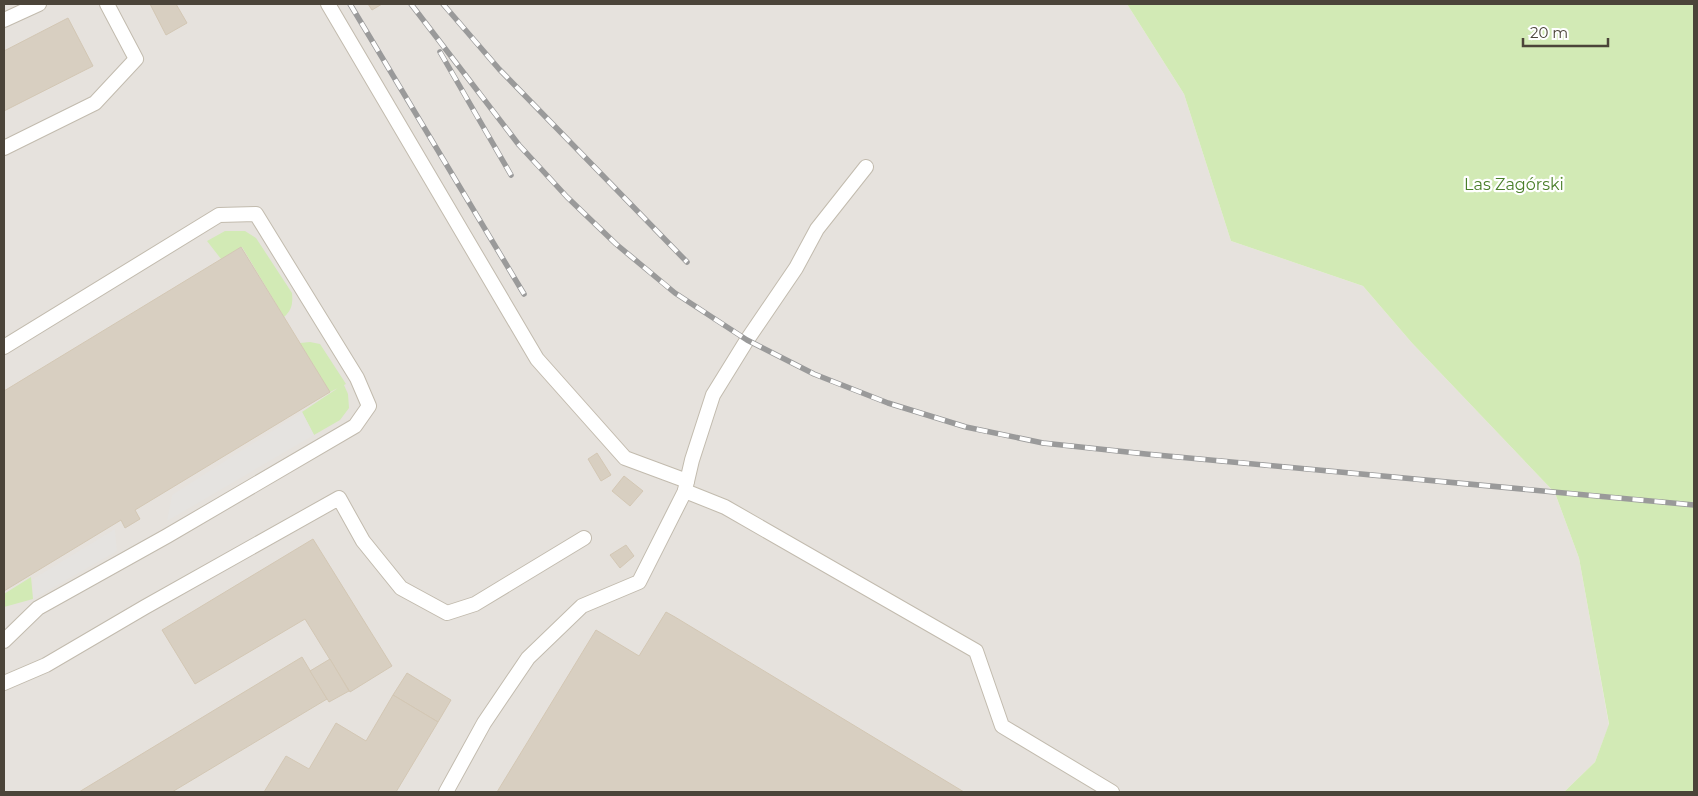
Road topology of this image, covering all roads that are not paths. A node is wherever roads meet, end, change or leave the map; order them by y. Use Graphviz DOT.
graph roads {
  1 [pos="39,4"];
  2 [pos="107,4"];
  3 [pos="328,4"];
  4 [pos="4,20"];
  5 [pos="4,148"];
  6 [pos="866,167"];
  7 [pos="4,347"];
  8 [pos="686,486"];
  9 [pos="584,538"];
  10 [pos="4,642"];
  11 [pos="4,683"];
  12 [pos="446,792"];
  13 [pos="1112,792"];
  1 -- 4 [label="lane"];
  2 -- 5 [label="lane"];
  3 -- 8 [label="lane"];
  6 -- 8 [label="lane"];
  7 -- 10 [label="lane"];
  8 -- 12 [label="lane"];
  8 -- 13 [label="lane"];
  9 -- 11 [label="lane"];
}
